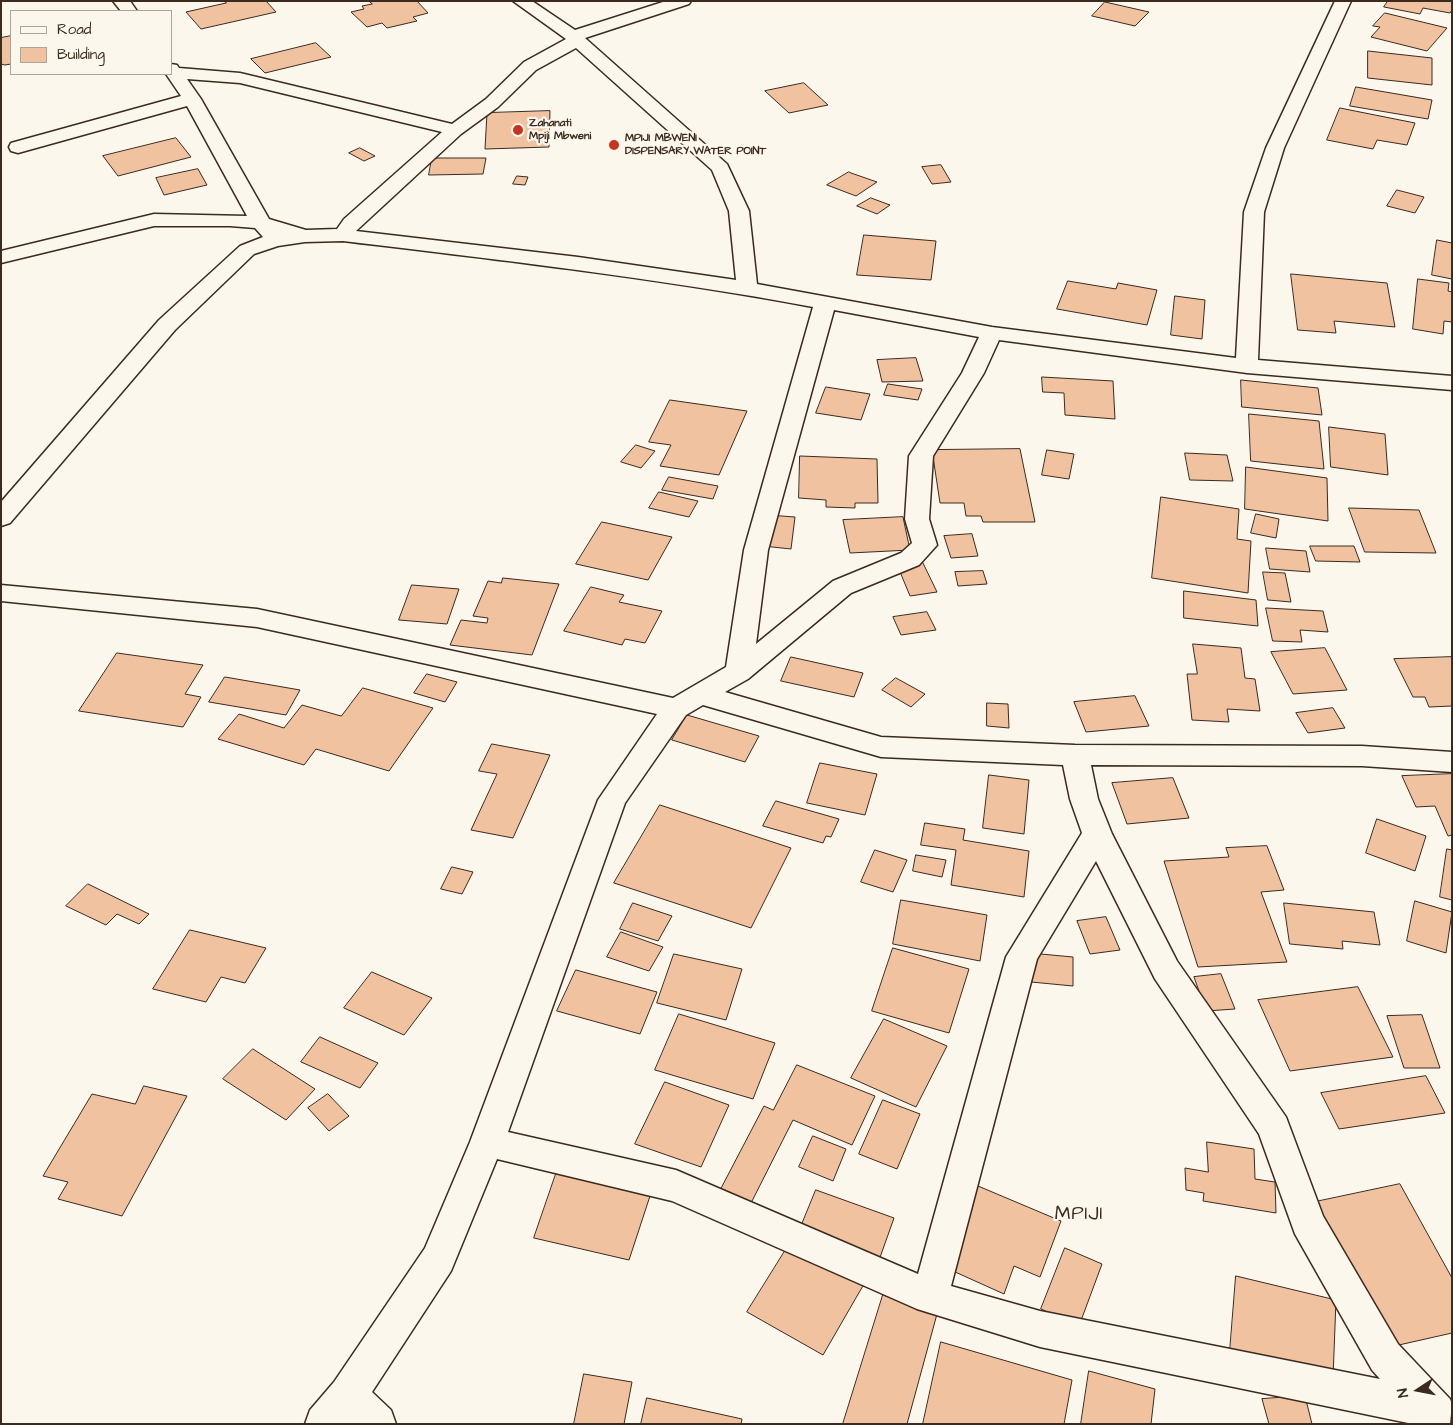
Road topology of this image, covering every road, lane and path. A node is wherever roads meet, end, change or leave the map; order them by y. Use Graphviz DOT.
graph roads {
  1 [pos="521,1"];
  2 [pos="683,1"];
  3 [pos="1343,1"];
  4 [pos="575,38"];
  5 [pos="173,71"];
  6 [pos="192,99"];
  7 [pos="455,130"];
  8 [pos="18,147"];
  9 [pos="261,223"];
  10 [pos="343,235"];
  11 [pos="305,236"];
  12 [pos="276,240"];
  13 [pos="1,257"];
  14 [pos="747,288"];
  15 [pos="825,303"];
  16 [pos="992,333"];
  17 [pos="1247,366"];
  18 [pos="1452,383"];
  19 [pos="1,518"];
  20 [pos="1,594"];
  21 [pos="739,672"];
  22 [pos="689,701"];
  23 [pos="1075,755"];
  24 [pos="1452,762"];
  25 [pos="1097,834"];
  26 [pos="487,1142"];
  27 [pos="930,1297"];
  28 [pos="348,1396"];
  29 [pos="1439,1416"];
  30 [pos="324,1424"];
  31 [pos="377,1424"];
  1 -- 4 [label="street"];
  2 -- 4 [label="street"];
  3 -- 17 [label="street"];
  4 -- 7 [label="street"];
  4 -- 14 [label="street"];
  5 -- 6 [label="street"];
  5 -- 7 [label="street"];
  6 -- 8 [label="street"];
  6 -- 9 [label="street"];
  7 -- 10 [label="street"];
  9 -- 11 [label="street"];
  9 -- 12 [label="street"];
  9 -- 13 [label="street"];
  10 -- 11 [label="street"];
  10 -- 14 [label="street"];
  11 -- 12 [label="street"];
  12 -- 19 [label="street"];
  14 -- 15 [label="street"];
  15 -- 16 [label="street"];
  15 -- 21 [label="street"];
  16 -- 17 [label="street"];
  16 -- 21 [label="street"];
  17 -- 18 [label="street"];
  20 -- 22 [label="street"];
  21 -- 22 [label="street"];
  22 -- 23 [label="street"];
  22 -- 26 [label="street"];
  23 -- 24 [label="street"];
  23 -- 25 [label="street"];
  25 -- 27 [label="street"];
  25 -- 29 [label="street"];
  26 -- 27 [label="street"];
  26 -- 28 [label="street"];
  27 -- 29 [label="street"];
  28 -- 30 [label="street"];
  28 -- 31 [label="street"];
}
